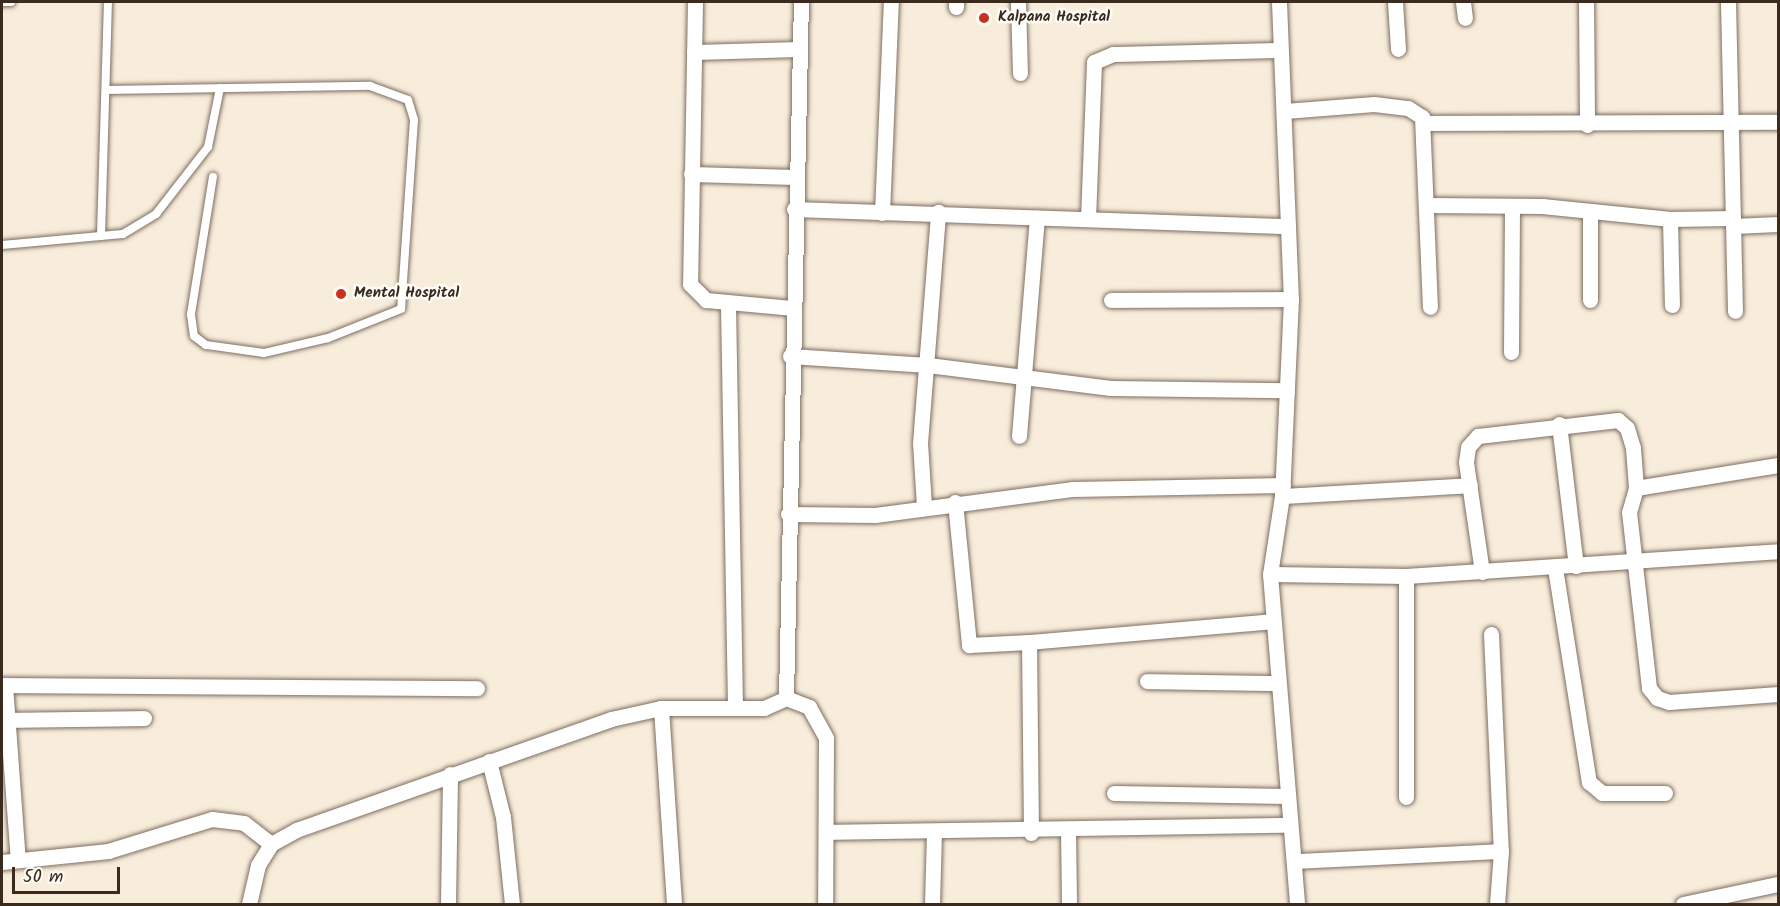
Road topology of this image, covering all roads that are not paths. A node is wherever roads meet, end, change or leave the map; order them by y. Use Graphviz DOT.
graph roads {
  1 [pos="2,2"];
  2 [pos="11,2"];
  3 [pos="108,2"];
  4 [pos="695,2"];
  5 [pos="801,2"];
  6 [pos="891,2"];
  7 [pos="1018,2"];
  8 [pos="1279,2"];
  9 [pos="1395,2"];
  10 [pos="1463,2"];
  11 [pos="1586,2"];
  12 [pos="1728,2"];
  13 [pos="1465,18"];
  14 [pos="800,49"];
  15 [pos="1398,49"];
  16 [pos="1280,50"];
  17 [pos="694,52"];
  18 [pos="1020,74"];
  19 [pos="220,88"];
  20 [pos="106,90"];
  21 [pos="1285,111"];
  22 [pos="1779,122"];
  23 [pos="1425,123"];
  24 [pos="1731,124"];
  25 [pos="1587,125"];
  26 [pos="691,174"];
  27 [pos="213,177"];
  28 [pos="795,177"];
  29 [pos="1427,205"];
  30 [pos="1512,206"];
  31 [pos="794,209"];
  32 [pos="1590,211"];
  33 [pos="938,212"];
  34 [pos="882,213"];
  35 [pos="1037,218"];
  36 [pos="1088,219"];
  37 [pos="1670,219"];
  38 [pos="1733,222"];
  39 [pos="1779,224"];
  40 [pos="1288,226"];
  41 [pos="101,236"];
  42 [pos="2,245"];
  43 [pos="1291,299"];
  44 [pos="1110,300"];
  45 [pos="1590,300"];
  46 [pos="728,305"];
  47 [pos="1672,305"];
  48 [pos="792,308"];
  49 [pos="1430,308"];
  50 [pos="1734,311"];
  51 [pos="1511,352"];
  52 [pos="790,356"];
  53 [pos="928,365"];
  54 [pos="1025,377"];
  55 [pos="1287,390"];
  56 [pos="1559,424"];
  57 [pos="1019,436"];
  58 [pos="1779,465"];
  59 [pos="1470,485"];
  60 [pos="1636,488"];
  61 [pos="1282,490"];
  62 [pos="956,502"];
  63 [pos="924,506"];
  64 [pos="788,514"];
  65 [pos="1779,550"];
  66 [pos="1637,558"];
  67 [pos="1576,566"];
  68 [pos="1555,568"];
  69 [pos="1482,572"];
  70 [pos="1270,574"];
  71 [pos="1406,576"];
  72 [pos="1273,621"];
  73 [pos="1491,634"];
  74 [pos="1029,642"];
  75 [pos="1147,681"];
  76 [pos="1277,683"];
  77 [pos="3,685"];
  78 [pos="477,688"];
  79 [pos="1779,694"];
  80 [pos="786,698"];
  81 [pos="735,705"];
  82 [pos="660,708"];
  83 [pos="144,718"];
  84 [pos="8,720"];
  85 [pos="489,761"];
  86 [pos="450,774"];
  87 [pos="1114,793"];
  88 [pos="1665,793"];
  89 [pos="1287,796"];
  90 [pos="1406,798"];
  91 [pos="1289,825"];
  92 [pos="1068,830"];
  93 [pos="827,832"];
  94 [pos="934,832"];
  95 [pos="1031,833"];
  96 [pos="271,844"];
  97 [pos="1501,851"];
  98 [pos="18,860"];
  99 [pos="1296,861"];
  100 [pos="2,862"];
  101 [pos="1779,884"];
  102 [pos="249,904"];
  103 [pos="447,904"];
  104 [pos="512,904"];
  105 [pos="674,904"];
  106 [pos="825,904"];
  107 [pos="932,904"];
  108 [pos="1069,904"];
  109 [pos="1297,904"];
  110 [pos="1497,904"];
  111 [pos="1683,904"];
  1 -- 2 [label="lane"];
  3 -- 20 [label="lane"];
  4 -- 17 [label="street"];
  5 -- 14 [label="street"];
  6 -- 34 [label="street"];
  7 -- 18 [label="street"];
  8 -- 16 [label="street"];
  9 -- 15 [label="street"];
  10 -- 13 [label="street"];
  11 -- 25 [label="street"];
  12 -- 24 [label="street"];
  14 -- 17 [label="street"];
  14 -- 28 [label="street"];
  16 -- 21 [label="street"];
  16 -- 36 [label="street"];
  17 -- 26 [label="street"];
  19 -- 20 [label="lane"];
  19 -- 27 [label="lane"];
  19 -- 41 [label="lane"];
  20 -- 41 [label="lane"];
  21 -- 23 [label="street"];
  21 -- 40 [label="street"];
  22 -- 24 [label="street"];
  23 -- 25 [label="street"];
  23 -- 29 [label="street"];
  24 -- 25 [label="street"];
  24 -- 38 [label="street"];
  26 -- 28 [label="street"];
  26 -- 46 [label="street"];
  28 -- 31 [label="street"];
  29 -- 30 [label="street"];
  29 -- 49 [label="street"];
  30 -- 32 [label="street"];
  30 -- 51 [label="street"];
  31 -- 34 [label="street"];
  31 -- 48 [label="street"];
  32 -- 37 [label="street"];
  32 -- 45 [label="street"];
  33 -- 34 [label="street"];
  33 -- 35 [label="street"];
  33 -- 53 [label="street"];
  35 -- 36 [label="street"];
  35 -- 54 [label="street"];
  36 -- 40 [label="street"];
  37 -- 38 [label="street"];
  37 -- 47 [label="street"];
  38 -- 39 [label="street"];
  38 -- 50 [label="street"];
  40 -- 43 [label="street"];
  41 -- 42 [label="lane"];
  43 -- 44 [label="street"];
  43 -- 55 [label="street"];
  46 -- 48 [label="street"];
  46 -- 81 [label="street"];
  48 -- 52 [label="street"];
  52 -- 53 [label="street"];
  52 -- 64 [label="street"];
  53 -- 54 [label="street"];
  53 -- 63 [label="street"];
  54 -- 55 [label="street"];
  54 -- 57 [label="street"];
  55 -- 61 [label="street"];
  56 -- 59 [label="street"];
  56 -- 60 [label="street"];
  56 -- 67 [label="street"];
  58 -- 60 [label="street"];
  59 -- 61 [label="street"];
  59 -- 69 [label="street"];
  60 -- 66 [label="street"];
  61 -- 62 [label="street"];
  61 -- 70 [label="street"];
  62 -- 63 [label="street"];
  62 -- 74 [label="street"];
  63 -- 64 [label="street"];
  64 -- 80 [label="street"];
  65 -- 66 [label="street"];
  66 -- 67 [label="street"];
  66 -- 79 [label="street"];
  67 -- 68 [label="street"];
  68 -- 69 [label="street"];
  68 -- 88 [label="street"];
  69 -- 71 [label="street"];
  70 -- 71 [label="street"];
  70 -- 72 [label="street"];
  71 -- 90 [label="street"];
  72 -- 74 [label="street"];
  72 -- 76 [label="street"];
  73 -- 97 [label="street"];
  74 -- 95 [label="street"];
  75 -- 76 [label="street"];
  76 -- 89 [label="street"];
  77 -- 78 [label="street"];
  77 -- 84 [label="street"];
  80 -- 81 [label="street"];
  80 -- 93 [label="street"];
  81 -- 82 [label="street"];
  82 -- 85 [label="street"];
  82 -- 105 [label="street"];
  83 -- 84 [label="street"];
  84 -- 98 [label="street"];
  85 -- 86 [label="street"];
  85 -- 104 [label="street"];
  86 -- 96 [label="street"];
  86 -- 103 [label="street"];
  87 -- 89 [label="street"];
  89 -- 91 [label="street"];
  91 -- 92 [label="street"];
  91 -- 99 [label="street"];
  92 -- 95 [label="street"];
  92 -- 108 [label="street"];
  93 -- 94 [label="street"];
  93 -- 106 [label="street"];
  94 -- 95 [label="street"];
  94 -- 107 [label="street"];
  96 -- 98 [label="street"];
  96 -- 102 [label="street"];
  97 -- 99 [label="street"];
  97 -- 110 [label="street"];
  98 -- 100 [label="street"];
  99 -- 109 [label="street"];
  101 -- 111 [label="street"];
}
